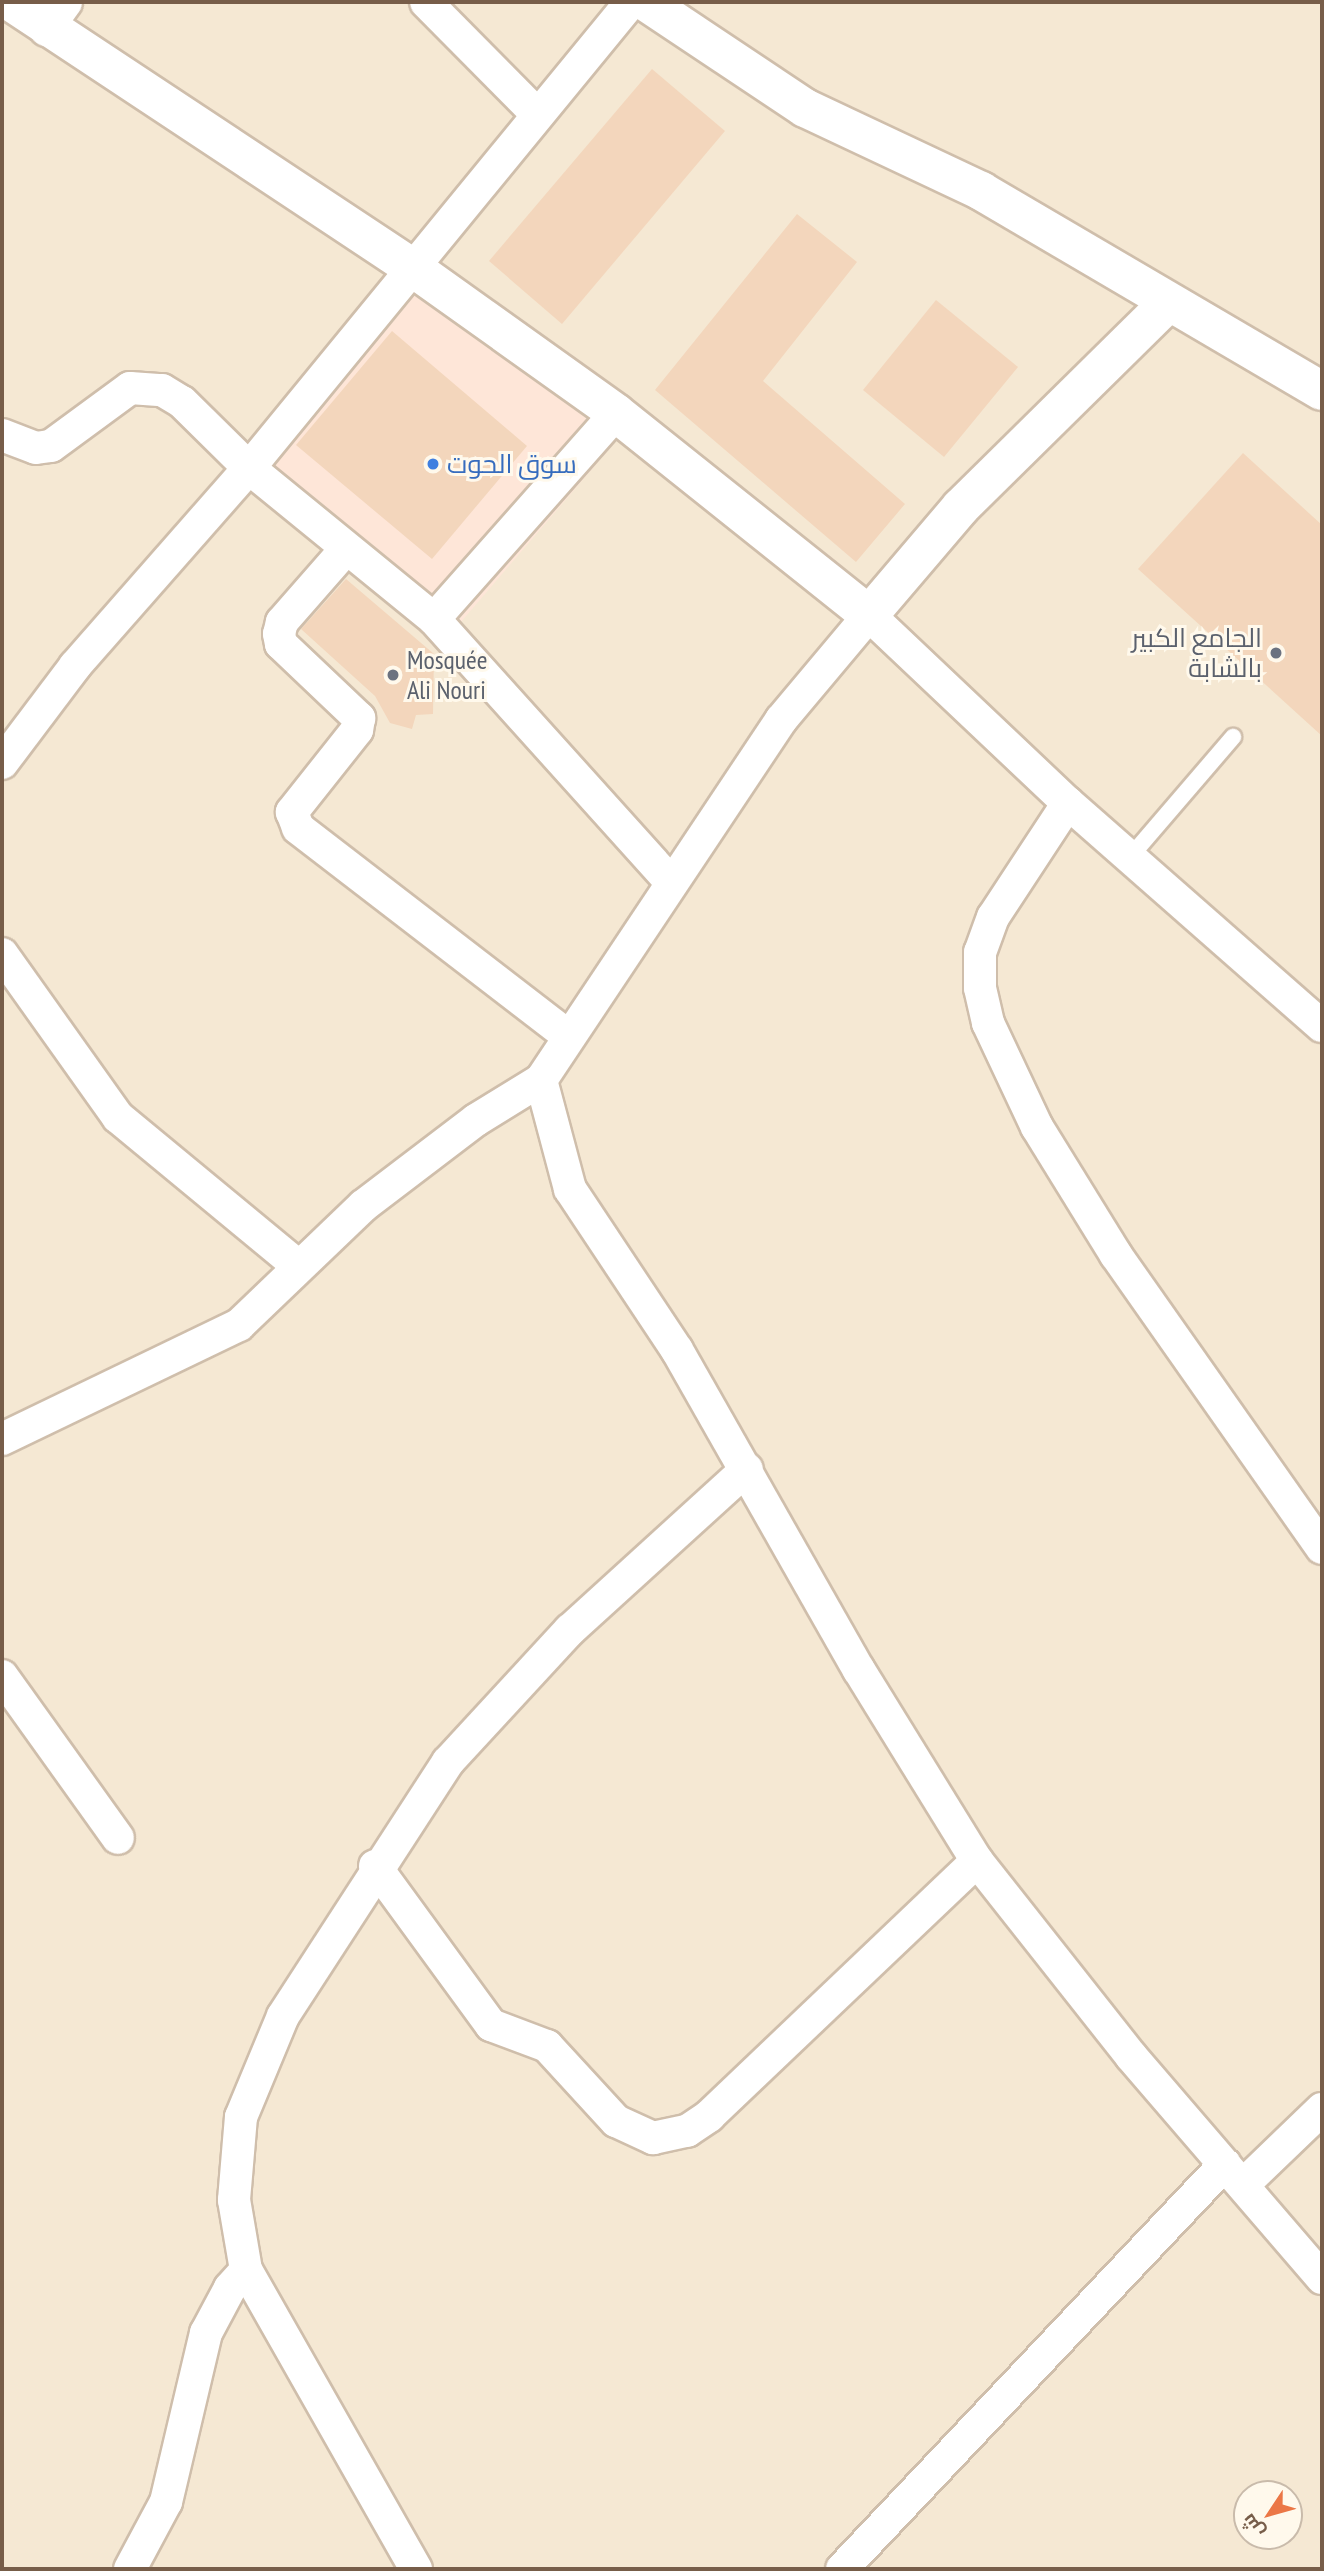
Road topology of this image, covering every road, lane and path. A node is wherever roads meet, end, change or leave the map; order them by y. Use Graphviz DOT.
graph roads {
  1 [pos="11,2"];
  2 [pos="426,2"];
  3 [pos="631,2"];
  4 [pos="646,2"];
  5 [pos="56,16"];
  6 [pos="535,112"];
  7 [pos="413,268"];
  8 [pos="1168,303"];
  9 [pos="1322,391"];
  10 [pos="616,413"];
  11 [pos="2,435"];
  12 [pos="249,468"];
  13 [pos="345,550"];
  14 [pos="869,615"];
  15 [pos="434,619"];
  16 [pos="1233,737"];
  17 [pos="2,763"];
  18 [pos="1068,803"];
  19 [pos="1132,856"];
  20 [pos="672,883"];
  21 [pos="2,954"];
  22 [pos="1322,1026"];
  23 [pos="569,1037"];
  24 [pos="541,1080"];
  25 [pos="296,1264"];
  26 [pos="2,1439"];
  27 [pos="747,1469"];
  28 [pos="1322,1548"];
  29 [pos="2,1676"];
  30 [pos="118,1838"];
  31 [pos="977,1861"];
  32 [pos="375,1866"];
  33 [pos="1322,2109"];
  34 [pos="1234,2174"];
  35 [pos="246,2270"];
  36 [pos="1322,2278"];
  37 [pos="860,2563"];
  38 [pos="130,2569"];
  39 [pos="416,2569"];
  1 -- 5 [label="street"];
  2 -- 6 [label="street"];
  3 -- 6 [label="street"];
  4 -- 8 [label="street"];
  5 -- 7 [label="street"];
  6 -- 7 [label="street"];
  7 -- 10 [label="street"];
  7 -- 12 [label="street"];
  8 -- 9 [label="street"];
  8 -- 14 [label="street"];
  10 -- 14 [label="street"];
  10 -- 15 [label="street"];
  11 -- 12 [label="street"];
  12 -- 13 [label="street"];
  12 -- 17 [label="street"];
  13 -- 15 [label="street"];
  13 -- 23 [label="street"];
  14 -- 18 [label="street"];
  14 -- 20 [label="street"];
  15 -- 20 [label="street"];
  16 -- 19 [label="lane"];
  18 -- 19 [label="street"];
  18 -- 28 [label="street"];
  19 -- 22 [label="street"];
  20 -- 23 [label="street"];
  21 -- 25 [label="street"];
  23 -- 24 [label="street"];
  24 -- 25 [label="street"];
  24 -- 27 [label="street"];
  25 -- 26 [label="street"];
  27 -- 31 [label="street"];
  27 -- 32 [label="street"];
  29 -- 30 [label="street"];
  31 -- 32 [label="street"];
  31 -- 34 [label="street"];
  32 -- 35 [label="street"];
  33 -- 34 [label="street"];
  34 -- 36 [label="street"];
  34 -- 37 [label="street"];
  35 -- 38 [label="street"];
  35 -- 39 [label="street"];
}
